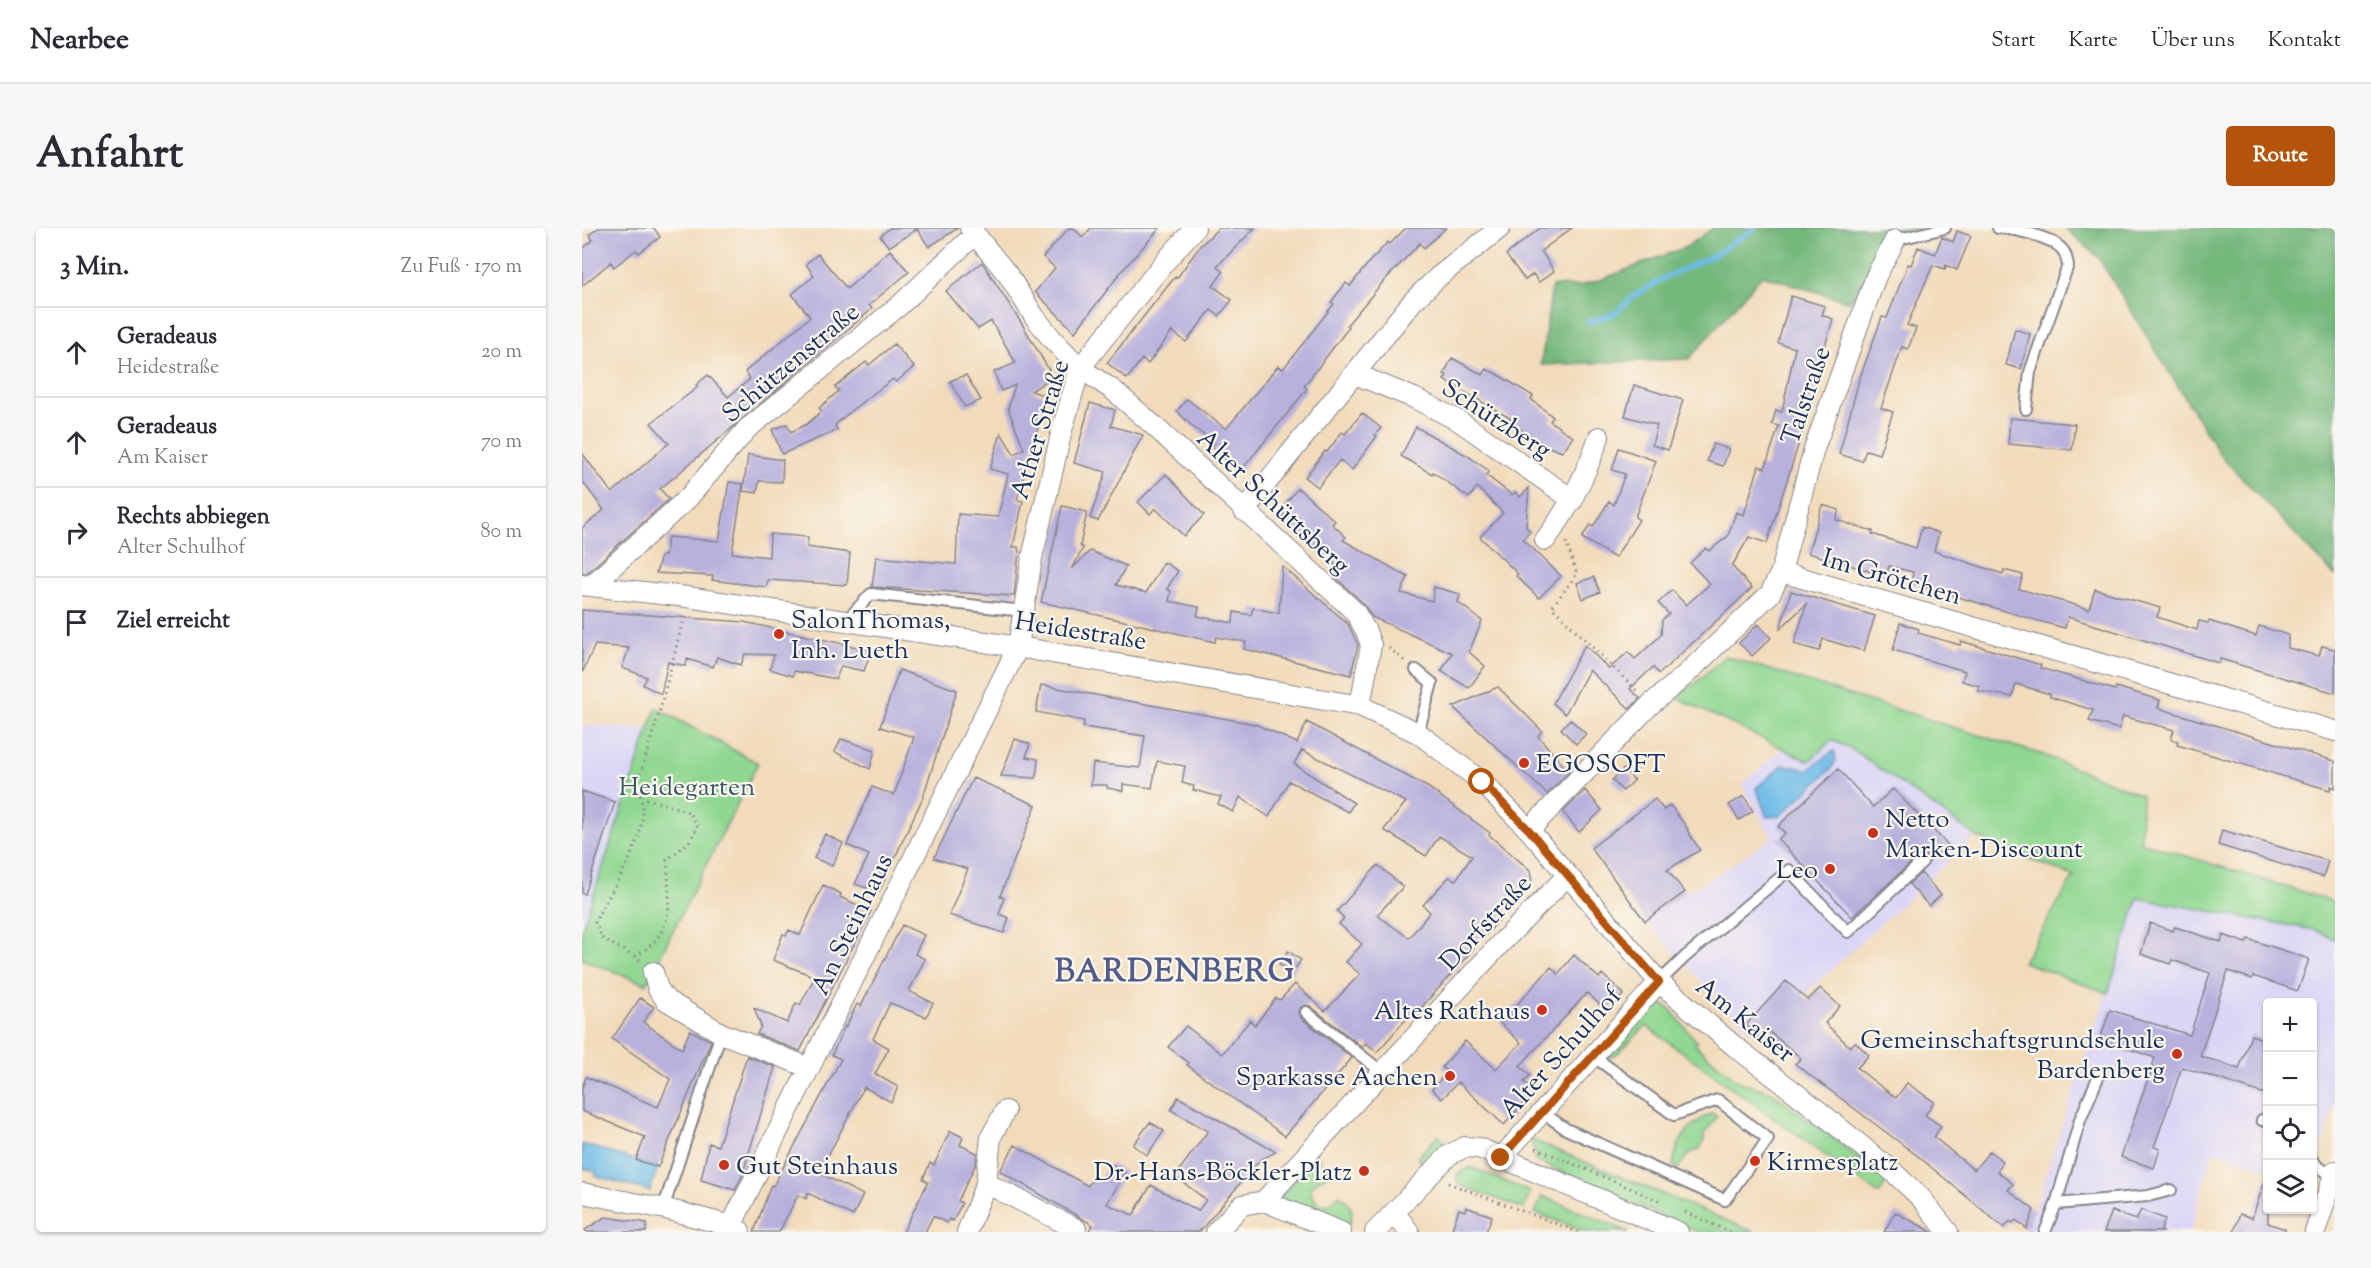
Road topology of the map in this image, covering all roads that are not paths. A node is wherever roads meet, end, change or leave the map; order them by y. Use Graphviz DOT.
graph roads {
  1 [pos="1195,228"];
  2 [pos="1500,228"];
  3 [pos="1945,228"];
  4 [pos="1998,228"];
  5 [pos="972,231"];
  6 [pos="1894,240"];
  7 [pos="1080,368"];
  8 [pos="1355,374"];
  9 [pos="2026,409"];
  10 [pos="1599,437"];
  11 [pos="1573,500"];
  12 [pos="1244,512"];
  13 [pos="1545,540"];
  14 [pos="1781,572"];
  15 [pos="587,585"];
  16 [pos="1023,611"];
  17 [pos="846,621"];
  18 [pos="1018,647"];
  19 [pos="1416,669"];
  20 [pos="1360,705"];
  21 [pos="2335,731"];
  22 [pos="1418,733"];
  23 [pos="1529,830"];
  24 [pos="1922,862"];
  25 [pos="1568,876"];
  26 [pos="653,972"];
  27 [pos="1659,982"];
  28 [pos="1306,1012"];
  29 [pos="721,1033"];
  30 [pos="1593,1056"];
  31 [pos="810,1068"];
  32 [pos="1382,1072"];
  33 [pos="2099,1076"];
  34 [pos="1005,1111"];
  35 [pos="1542,1112"];
  36 [pos="1501,1158"];
  37 [pos="2317,1165"];
  38 [pos="2334,1174"];
  39 [pos="986,1183"];
  40 [pos="2171,1190"];
  41 [pos="582,1192"];
  42 [pos="1264,1201"];
  43 [pos="2056,1204"];
  44 [pos="663,1209"];
  45 [pos="1395,1213"];
  46 [pos="737,1229"];
  47 [pos="967,1232"];
  48 [pos="1075,1232"];
  49 [pos="1216,1232"];
  50 [pos="1341,1232"];
  51 [pos="1375,1232"];
  52 [pos="1408,1232"];
  53 [pos="1678,1232"];
  54 [pos="1948,1232"];
  55 [pos="2045,1232"];
  56 [pos="2315,1232"];
  1 -- 7 [label="street, Ather Straße"];
  2 -- 8 [label="street"];
  3 -- 6 [label="lane"];
  4 -- 9 [label="lane"];
  5 -- 7 [label="street, Alter Schüttsberg"];
  5 -- 15 [label="street, Schützenstraße"];
  6 -- 14 [label="street, Talstraße"];
  7 -- 12 [label="street, Alter Schüttsberg"];
  7 -- 16 [label="street, Ather Straße"];
  8 -- 11 [label="street, Schützberg"];
  8 -- 12 [label="street"];
  10 -- 11 [label="street"];
  11 -- 13 [label="street"];
  12 -- 20 [label="street, Alter Schüttsberg"];
  14 -- 21 [label="street, Im Grötchen"];
  14 -- 23 [label="street, Im Grötchen"];
  15 -- 17 [label="street, Heidestraße"];
  16 -- 17 [label="lane"];
  16 -- 18 [label="street, Ather Straße"];
  17 -- 18 [label="street, Heidestraße"];
  18 -- 20 [label="street, Heidestraße"];
  18 -- 31 [label="street, An Steinhaus"];
  19 -- 22 [label="lane"];
  20 -- 22 [label="street, Heidestraße"];
  22 -- 23 [label="street, Heidestraße"];
  23 -- 25 [label="street, Am Kaiser"];
  24 -- 27 [label="lane"];
  25 -- 27 [label="street, Am Kaiser"];
  25 -- 32 [label="street, Dorfstraße"];
  26 -- 29 [label="street"];
  27 -- 30 [label="street, Alter Schulhof"];
  27 -- 54 [label="street, Am Kaiser"];
  28 -- 32 [label="lane"];
  29 -- 31 [label="street"];
  29 -- 44 [label="lane"];
  30 -- 35 [label="street, Alter Schulhof"];
  30 -- 35 [label="lane"];
  31 -- 46 [label="street, An Steinhaus"];
  32 -- 42 [label="street, Dorfstraße"];
  33 -- 43 [label="lane"];
  34 -- 39 [label="street"];
  35 -- 36 [label="street, Alter Schulhof"];
  36 -- 45 [label="street"];
  36 -- 53 [label="street"];
  37 -- 38 [label="lane"];
  38 -- 56 [label="street"];
  39 -- 47 [label="street"];
  39 -- 48 [label="street"];
  40 -- 43 [label="lane"];
  41 -- 44 [label="street"];
  42 -- 49 [label="street, Dorfstraße"];
  42 -- 50 [label="street"];
  43 -- 55 [label="lane"];
  44 -- 46 [label="street"];
  45 -- 51 [label="street"];
  45 -- 52 [label="street"];
}
